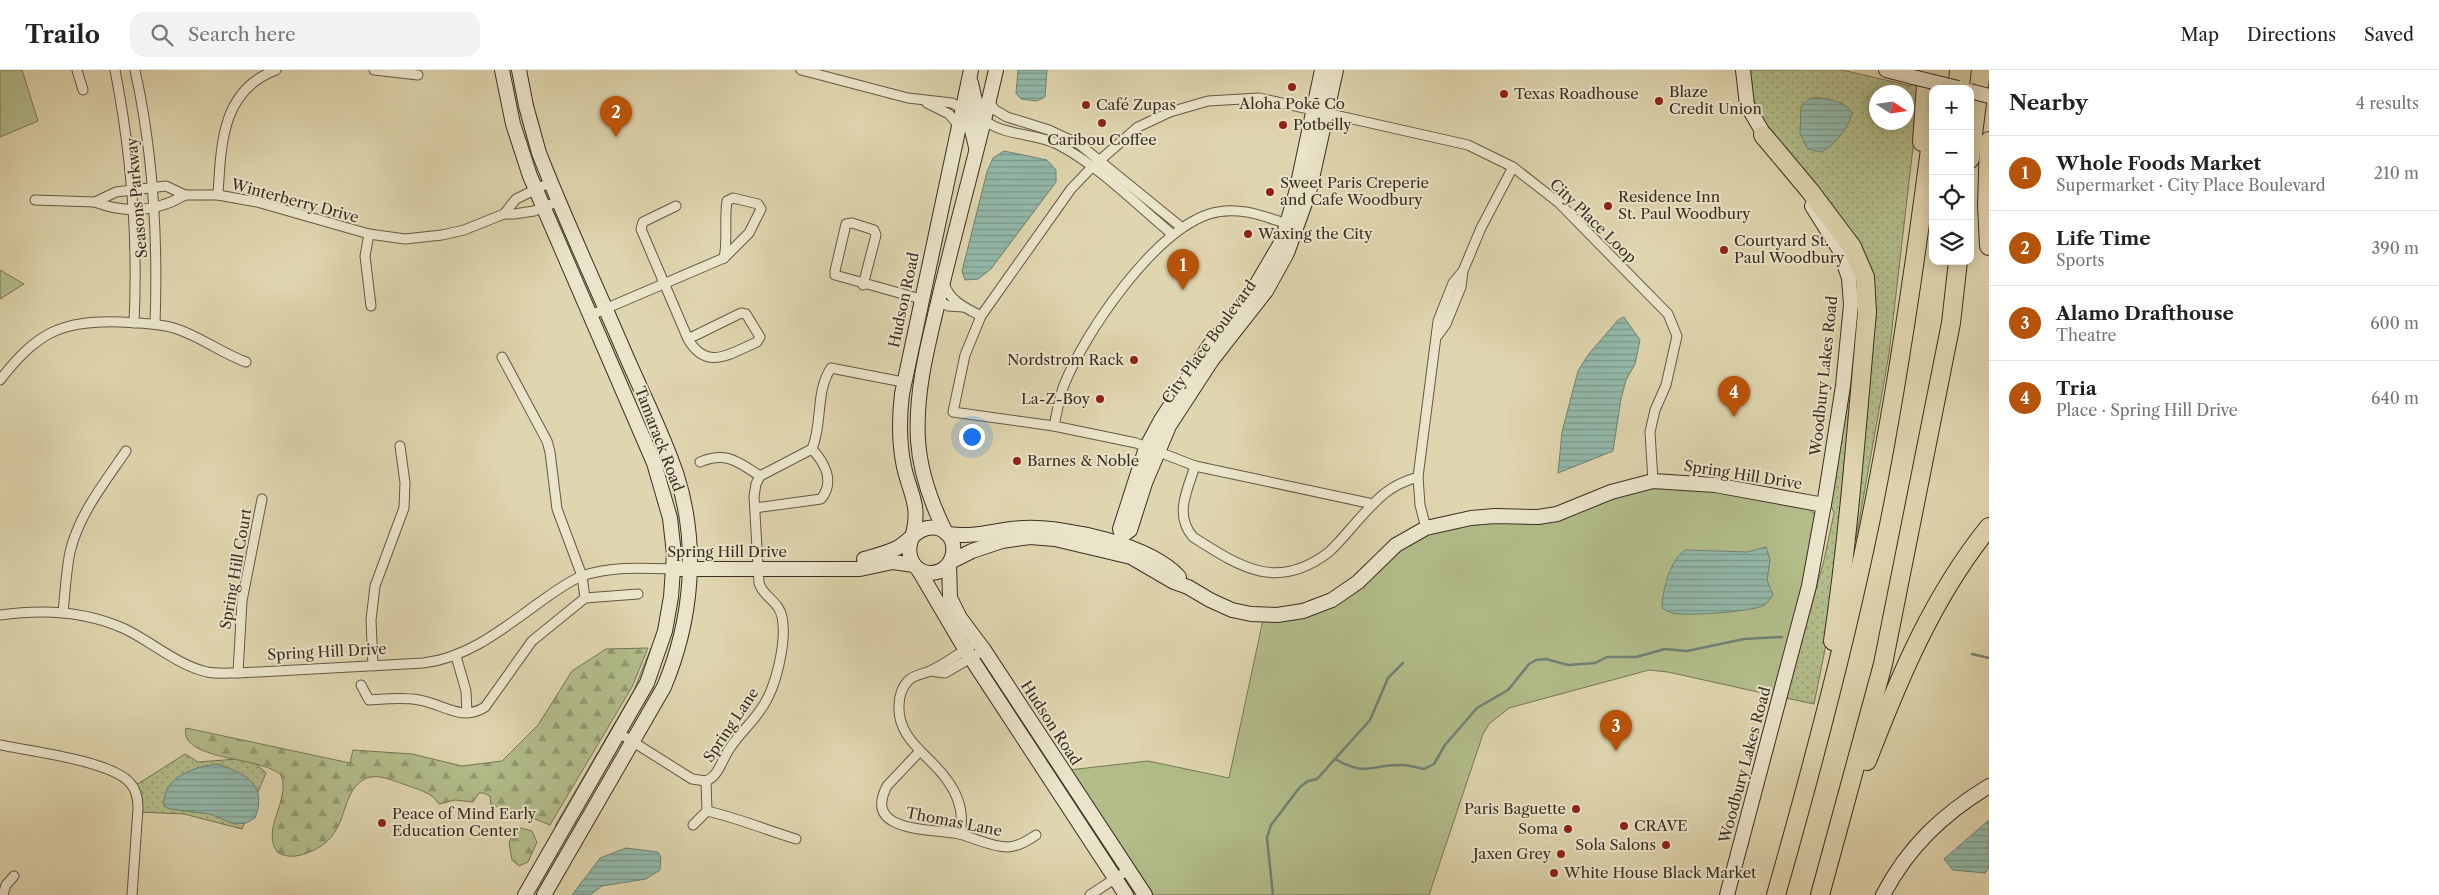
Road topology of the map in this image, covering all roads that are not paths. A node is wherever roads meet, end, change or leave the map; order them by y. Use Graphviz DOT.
graph roads {
  1 [pos="77,70"];
  2 [pos="115,70"];
  3 [pos="135,70"];
  4 [pos="276,70"];
  5 [pos="374,70"];
  6 [pos="502,70"];
  7 [pos="519,70"];
  8 [pos="801,70"];
  9 [pos="996,70"];
  10 [pos="1322,70"];
  11 [pos="1336,70"];
  12 [pos="1742,70"];
  13 [pos="1886,70"];
  14 [pos="1940,70"];
  15 [pos="1981,70"];
  16 [pos="971,72"];
  17 [pos="1920,73"];
  18 [pos="418,75"];
  19 [pos="1938,85"];
  20 [pos="1951,85"];
  21 [pos="83,90"];
  22 [pos="1974,92"];
  23 [pos="1989,96"];
  24 [pos="925,102"];
  25 [pos="989,102"];
  26 [pos="963,109"];
  27 [pos="1320,112"];
  28 [pos="984,120"];
  29 [pos="959,126"];
  30 [pos="1932,130"];
  31 [pos="1974,130"];
  32 [pos="1763,135"];
  33 [pos="1989,141"];
  34 [pos="977,150"];
  35 [pos="1100,160"];
  36 [pos="1092,167"];
  37 [pos="1513,167"];
  38 [pos="551,182"];
  39 [pos="151,187"];
  40 [pos="536,188"];
  41 [pos="130,189"];
  42 [pos="185,195"];
  43 [pos="218,195"];
  44 [pos="35,200"];
  45 [pos="559,200"];
  46 [pos="95,202"];
  47 [pos="676,206"];
  48 [pos="544,207"];
  49 [pos="152,208"];
  50 [pos="132,210"];
  51 [pos="504,214"];
  52 [pos="1293,226"];
  53 [pos="1181,227"];
  54 [pos="369,234"];
  55 [pos="1172,234"];
  56 [pos="1989,246"];
  57 [pos="724,258"];
  58 [pos="1958,265"];
  59 [pos="928,268"];
  60 [pos="1914,270"];
  61 [pos="943,282"];
  62 [pos="664,283"];
  63 [pos="863,285"];
  64 [pos="921,299"];
  65 [pos="939,301"];
  66 [pos="371,306"];
  67 [pos="963,307"];
  68 [pos="606,308"];
  69 [pos="591,314"];
  70 [pos="981,316"];
  71 [pos="134,322"];
  72 [pos="155,324"];
  73 [pos="931,332"];
  74 [pos="688,339"];
  75 [pos="502,357"];
  76 [pos="246,362"];
  77 [pos="0,380"];
  78 [pos="904,382"];
  79 [pos="1054,426"];
  80 [pos="400,446"];
  81 [pos="812,449"];
  82 [pos="1152,450"];
  83 [pos="126,451"];
  84 [pos="700,462"];
  85 [pos="1195,466"];
  86 [pos="760,476"];
  87 [pos="1418,477"];
  88 [pos="1653,481"];
  89 [pos="262,499"];
  90 [pos="1373,504"];
  91 [pos="1824,504"];
  92 [pos="754,508"];
  93 [pos="1989,527"];
  94 [pos="1426,528"];
  95 [pos="947,534"];
  96 [pos="911,539"];
  97 [pos="1119,544"];
  98 [pos="950,563"];
  99 [pos="842,567"];
  100 [pos="916,567"];
  101 [pos="674,569"];
  102 [pos="690,569"];
  103 [pos="757,570"];
  104 [pos="582,576"];
  105 [pos="638,594"];
  106 [pos="585,598"];
  107 [pos="63,613"];
  108 [pos="0,615"];
  109 [pos="981,646"];
  110 [pos="968,654"];
  111 [pos="456,656"];
  112 [pos="373,666"];
  113 [pos="238,673"];
  114 [pos="361,685"];
  115 [pos="467,713"];
  116 [pos="619,733"];
  117 [pos="633,743"];
  118 [pos="0,744"];
  119 [pos="920,751"];
  120 [pos="1816,752"];
  121 [pos="706,781"];
  122 [pos="1989,786"];
  123 [pos="707,811"];
  124 [pos="693,825"];
  125 [pos="960,834"];
  126 [pos="1036,835"];
  127 [pos="796,839"];
  128 [pos="1832,852"];
  129 [pos="1128,870"];
  130 [pos="14,876"];
  131 [pos="1115,879"];
  132 [pos="3,895"];
  133 [pos="132,895"];
  134 [pos="525,895"];
  135 [pos="544,895"];
  136 [pos="1090,895"];
  137 [pos="1126,895"];
  138 [pos="1145,895"];
  139 [pos="1727,895"];
  140 [pos="1776,895"];
  141 [pos="1820,895"];
  142 [pos="1883,895"];
  1 -- 21 [label="street"];
  2 -- 41 [label="street, Seasons Parkway"];
  3 -- 39 [label="street, Seasons Parkway"];
  4 -- 43 [label="street"];
  5 -- 18 [label="street"];
  6 -- 40 [label="street, Tamarack Road"];
  7 -- 38 [label="street, Tamarack Road"];
  8 -- 24 [label="street"];
  9 -- 25 [label="street"];
  10 -- 27 [label="street, City Place Boulevard"];
  11 -- 27 [label="street, City Place Boulevard"];
  12 -- 32 [label="street, Woodbury Lakes Road"];
  13 -- 17 [label="street"];
  14 -- 19 [label="highway"];
  15 -- 31 [label="highway"];
  16 -- 26 [label="street, Hudson Road"];
  16 -- 28 [label="street"];
  17 -- 20 [label="street, bridge"];
  17 -- 60 [label="highway"];
  22 -- 23 [label="street, bridge"];
  24 -- 26 [label="street"];
  24 -- 29 [label="street"];
  25 -- 28 [label="street"];
  25 -- 35 [label="street"];
  26 -- 29 [label="street, Hudson Road"];
  26 -- 34 [label="street"];
  27 -- 35 [label="street, City Place Loop"];
  27 -- 37 [label="street, City Place Loop"];
  27 -- 52 [label="street, City Place Boulevard"];
  28 -- 34 [label="street"];
  28 -- 36 [label="street"];
  29 -- 59 [label="street, Hudson Road"];
  30 -- 60 [label="highway"];
  32 -- 91 [label="street, Woodbury Lakes Road"];
  32 -- 120 [label="highway"];
  33 -- 56 [label="highway"];
  34 -- 61 [label="street"];
  35 -- 36 [label="street, City Place Loop"];
  35 -- 53 [label="street"];
  36 -- 55 [label="street"];
  36 -- 70 [label="street, City Place Loop"];
  37 -- 87 [label="street"];
  37 -- 88 [label="street, City Place Loop"];
  38 -- 40 [label="street, Winterberry Drive"];
  38 -- 45 [label="street, Tamarack Road"];
  39 -- 41 [label="street, Winterberry Drive"];
  39 -- 42 [label="street, Winterberry Drive"];
  39 -- 49 [label="street, Seasons Parkway"];
  40 -- 48 [label="street, Tamarack Road"];
  40 -- 51 [label="street, Winterberry Drive"];
  41 -- 46 [label="street, Winterberry Drive"];
  41 -- 50 [label="street, Seasons Parkway"];
  42 -- 43 [label="street, Winterberry Drive"];
  42 -- 49 [label="street, Winterberry Drive"];
  43 -- 54 [label="street, Winterberry Drive"];
  44 -- 46 [label="street, Winterberry Drive"];
  45 -- 48 [label="street, Winterberry Drive"];
  45 -- 68 [label="street, Tamarack Road"];
  46 -- 50 [label="street, Winterberry Drive"];
  47 -- 62 [label="street"];
  48 -- 51 [label="street, Winterberry Drive"];
  48 -- 69 [label="street, Tamarack Road"];
  49 -- 50 [label="street, Winterberry Drive"];
  49 -- 72 [label="street, Seasons Parkway"];
  50 -- 71 [label="street, Seasons Parkway"];
  51 -- 54 [label="street, Winterberry Drive"];
  52 -- 53 [label="street"];
  52 -- 82 [label="street, City Place Boulevard"];
  53 -- 55 [label="street"];
  54 -- 66 [label="street, Winterberry Drive"];
  55 -- 79 [label="street"];
  57 -- 57 [label="street"];
  57 -- 62 [label="street"];
  58 -- 128 [label="highway"];
  59 -- 64 [label="street, Hudson Road"];
  59 -- 65 [label="street"];
  60 -- 120 [label="highway"];
  61 -- 65 [label="street"];
  61 -- 67 [label="street"];
  62 -- 68 [label="street"];
  62 -- 74 [label="street"];
  63 -- 63 [label="street"];
  63 -- 64 [label="street"];
  64 -- 73 [label="street"];
  64 -- 78 [label="street, Hudson Road"];
  65 -- 67 [label="street"];
  65 -- 73 [label="street"];
  67 -- 70 [label="street"];
  68 -- 69 [label="street"];
  68 -- 102 [label="street, Tamarack Road"];
  69 -- 101 [label="street, Tamarack Road"];
  70 -- 79 [label="street, City Place Loop"];
  71 -- 72 [label="street"];
  71 -- 77 [label="street"];
  72 -- 76 [label="street"];
  73 -- 95 [label="street"];
  74 -- 74 [label="street"];
  75 -- 104 [label="street"];
  78 -- 81 [label="street"];
  78 -- 96 [label="street, Hudson Road"];
  79 -- 82 [label="street"];
  80 -- 112 [label="street"];
  81 -- 86 [label="street"];
  81 -- 92 [label="street"];
  82 -- 85 [label="street"];
  82 -- 97 [label="street, City Place Boulevard"];
  83 -- 107 [label="street"];
  84 -- 86 [label="street"];
  85 -- 90 [label="street"];
  85 -- 90 [label="street"];
  86 -- 92 [label="street"];
  87 -- 90 [label="street"];
  87 -- 94 [label="street"];
  88 -- 91 [label="street, Spring Hill Drive"];
  88 -- 94 [label="street, Spring Hill Drive"];
  89 -- 113 [label="street, Spring Hill Court"];
  91 -- 139 [label="street, Woodbury Lakes Road"];
  92 -- 103 [label="street"];
  93 -- 128 [label="highway"];
  94 -- 97 [label="street, Spring Hill Drive"];
  95 -- 96 [label="street"];
  95 -- 97 [label="street, Spring Hill Drive"];
  95 -- 98 [label="street"];
  96 -- 99 [label="street, Spring Hill Drive"];
  96 -- 100 [label="street"];
  97 -- 98 [label="street, Spring Hill Drive"];
  98 -- 100 [label="street"];
  98 -- 109 [label="street, Hudson Road"];
  99 -- 100 [label="street, Spring Hill Drive"];
  99 -- 103 [label="street, Spring Hill Drive"];
  100 -- 110 [label="street, Hudson Road"];
  101 -- 102 [label="street, Spring Hill Drive"];
  101 -- 104 [label="street, Spring Hill Drive"];
  101 -- 116 [label="street, Tamarack Road"];
  102 -- 103 [label="street, Spring Hill Drive"];
  102 -- 117 [label="street, Tamarack Road"];
  103 -- 121 [label="street, Spring Lane"];
  104 -- 106 [label="street"];
  104 -- 111 [label="street, Spring Hill Drive"];
  105 -- 106 [label="street"];
  106 -- 115 [label="street"];
  107 -- 108 [label="street, Spring Hill Drive"];
  107 -- 113 [label="street, Spring Hill Drive"];
  109 -- 110 [label="street"];
  109 -- 129 [label="street, Hudson Road"];
  110 -- 119 [label="street"];
  110 -- 131 [label="street, Hudson Road"];
  111 -- 112 [label="street, Spring Hill Drive"];
  111 -- 115 [label="street"];
  112 -- 113 [label="street, Spring Hill Drive"];
  114 -- 115 [label="street"];
  116 -- 117 [label="street, Spring Lane"];
  116 -- 134 [label="street, Tamarack Road"];
  117 -- 121 [label="street, Spring Lane"];
  117 -- 135 [label="street, Tamarack Road"];
  118 -- 133 [label="street"];
  119 -- 125 [label="street"];
  119 -- 125 [label="street, Thomas Lane"];
  120 -- 140 [label="highway"];
  121 -- 123 [label="street, Spring Lane"];
  122 -- 142 [label="street"];
  123 -- 124 [label="street"];
  123 -- 127 [label="street"];
  125 -- 126 [label="street, Thomas Lane"];
  128 -- 141 [label="highway"];
  129 -- 131 [label="street"];
  129 -- 138 [label="street, Hudson Road"];
  130 -- 132 [label="street"];
  131 -- 136 [label="street"];
  131 -- 137 [label="street, Hudson Road"];
}
